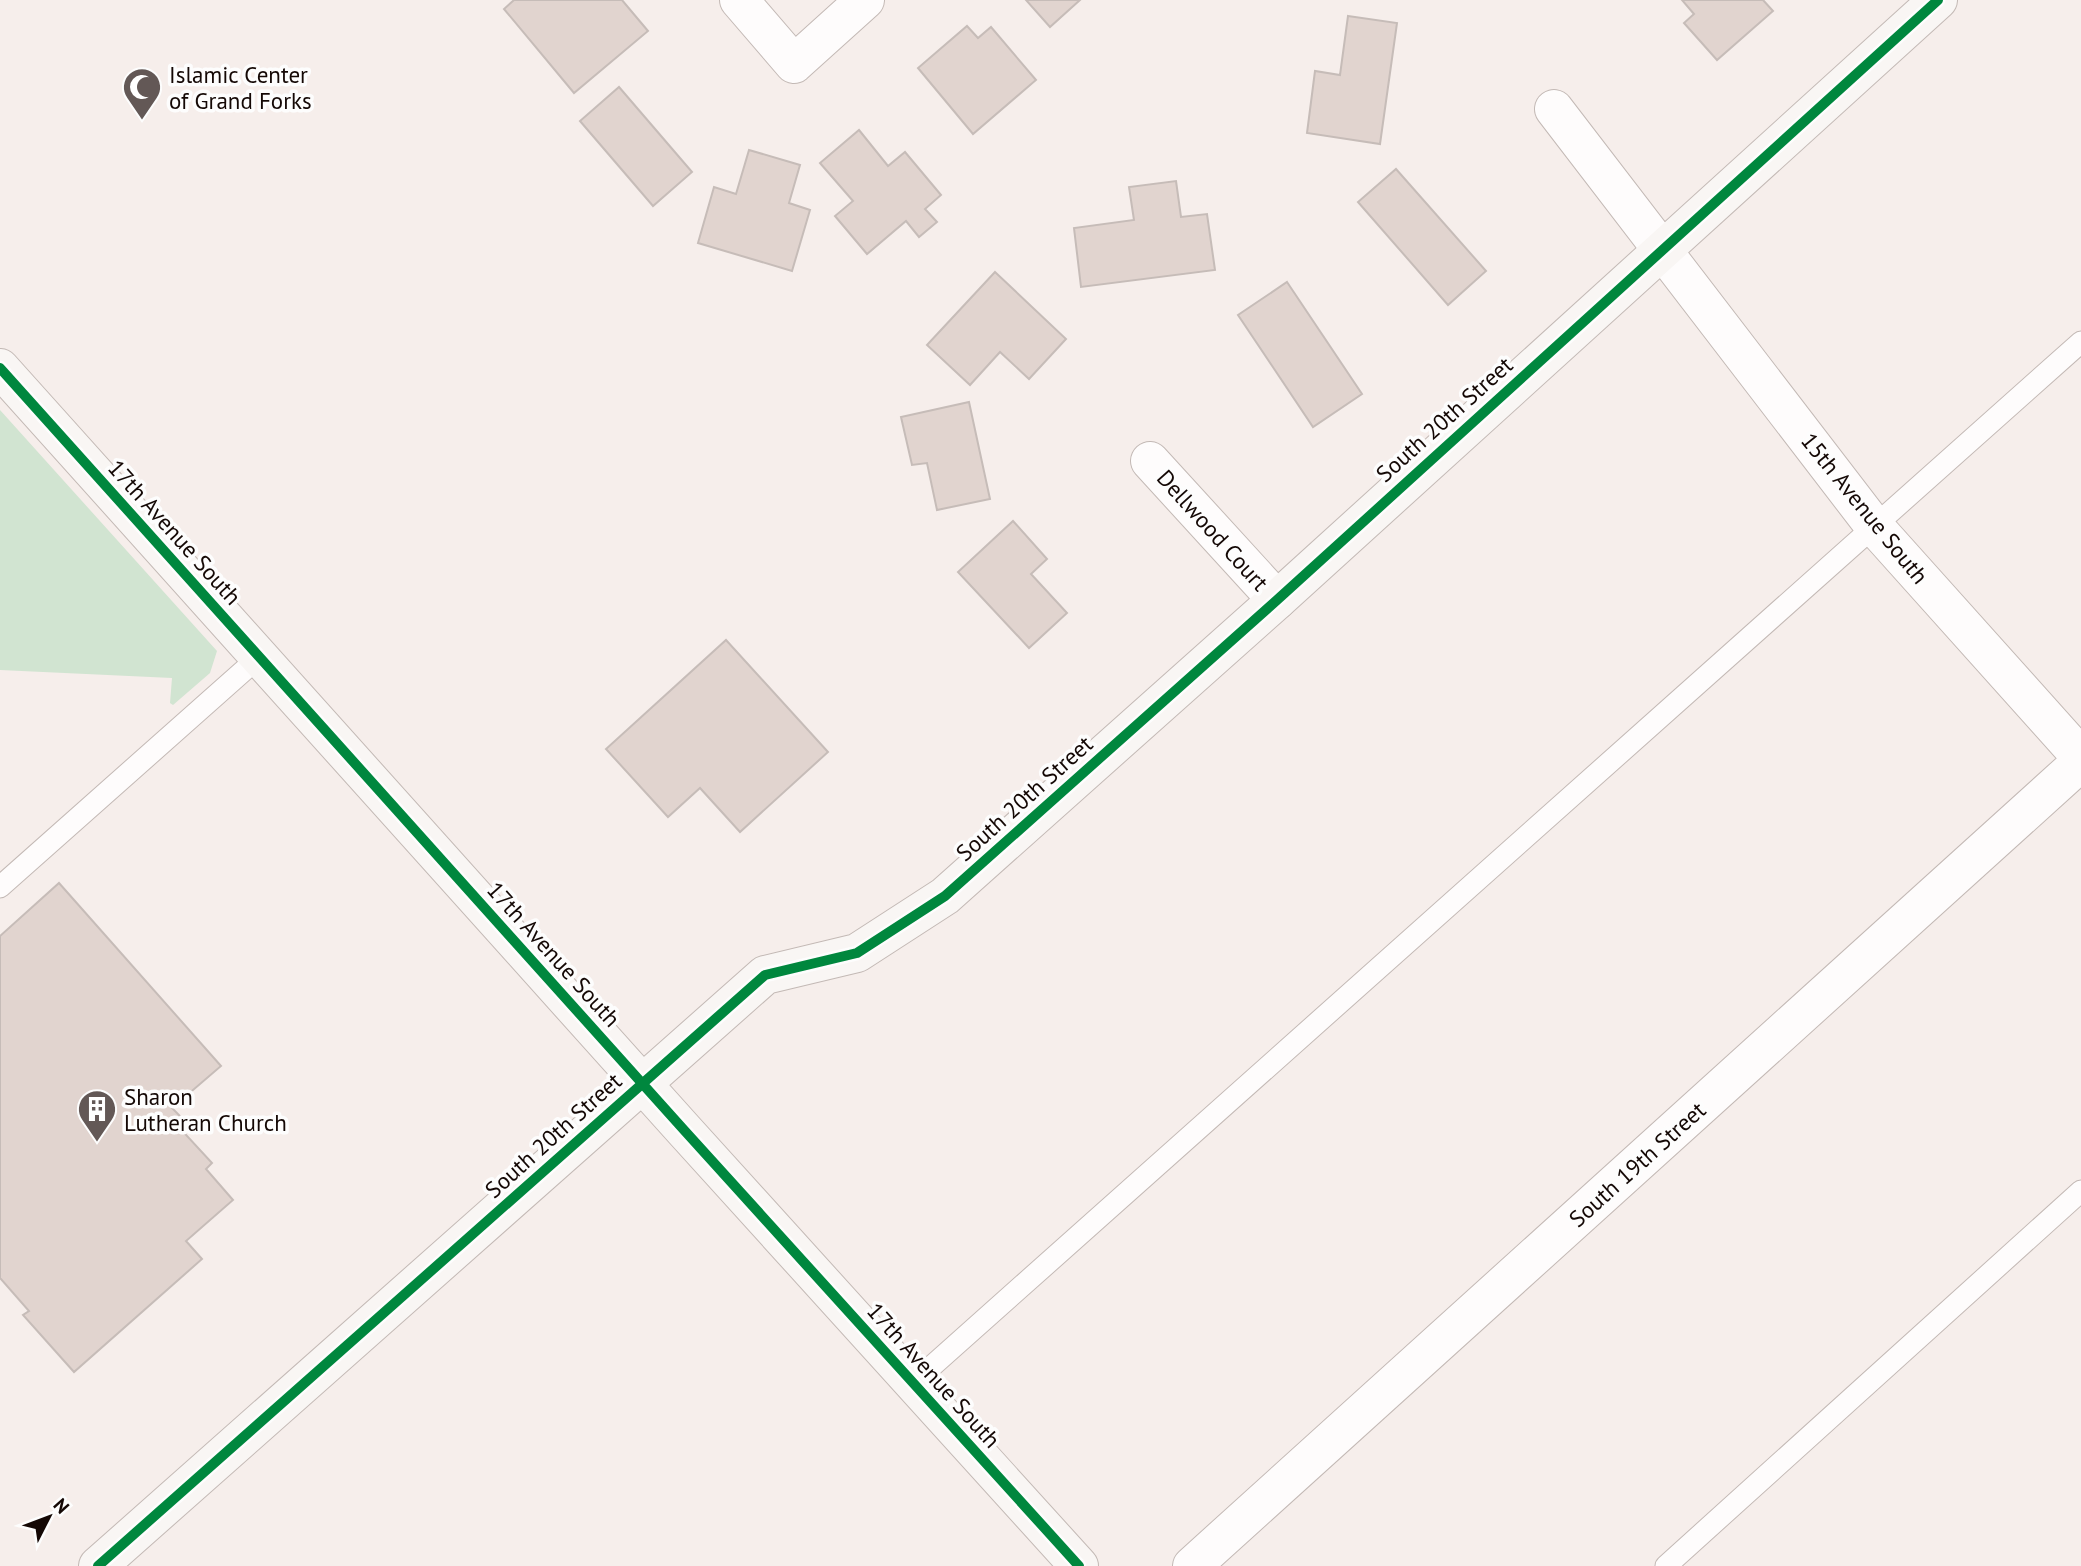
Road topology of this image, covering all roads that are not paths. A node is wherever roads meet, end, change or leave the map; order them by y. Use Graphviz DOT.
graph roads {
  1 [pos="739,0"];
  2 [pos="865,0"];
  3 [pos="1938,0"];
  4 [pos="1554,109"];
  5 [pos="1662,249"];
  6 [pos="2081,342"];
  7 [pos="0,368"];
  8 [pos="1150,461"];
  9 [pos="1874,526"];
  10 [pos="1277,600"];
  11 [pos="259,657"];
  12 [pos="2081,759"];
  13 [pos="0,887"];
  14 [pos="642,1084"];
  15 [pos="2081,1191"];
  16 [pos="913,1383"];
  17 [pos="98,1566"];
  18 [pos="1079,1566"];
  19 [pos="1192,1566"];
  20 [pos="1666,1566"];
  1 -- 2 [label="street"];
  3 -- 5 [label="street, South 20th Street"];
  4 -- 5 [label="street, 15th Avenue South"];
  5 -- 9 [label="street, 15th Avenue South"];
  5 -- 10 [label="street, South 20th Street"];
  6 -- 9 [label="lane"];
  7 -- 11 [label="street, 17th Avenue South"];
  8 -- 10 [label="street, Dellwood Court"];
  9 -- 12 [label="street, 15th Avenue South"];
  9 -- 16 [label="lane"];
  10 -- 14 [label="street, South 20th Street"];
  11 -- 13 [label="lane"];
  11 -- 14 [label="street, 17th Avenue South"];
  12 -- 19 [label="street, South 19th Street"];
  14 -- 16 [label="street, 17th Avenue South"];
  14 -- 17 [label="street, South 20th Street"];
  15 -- 20 [label="lane"];
  16 -- 18 [label="street, 17th Avenue South"];
}
